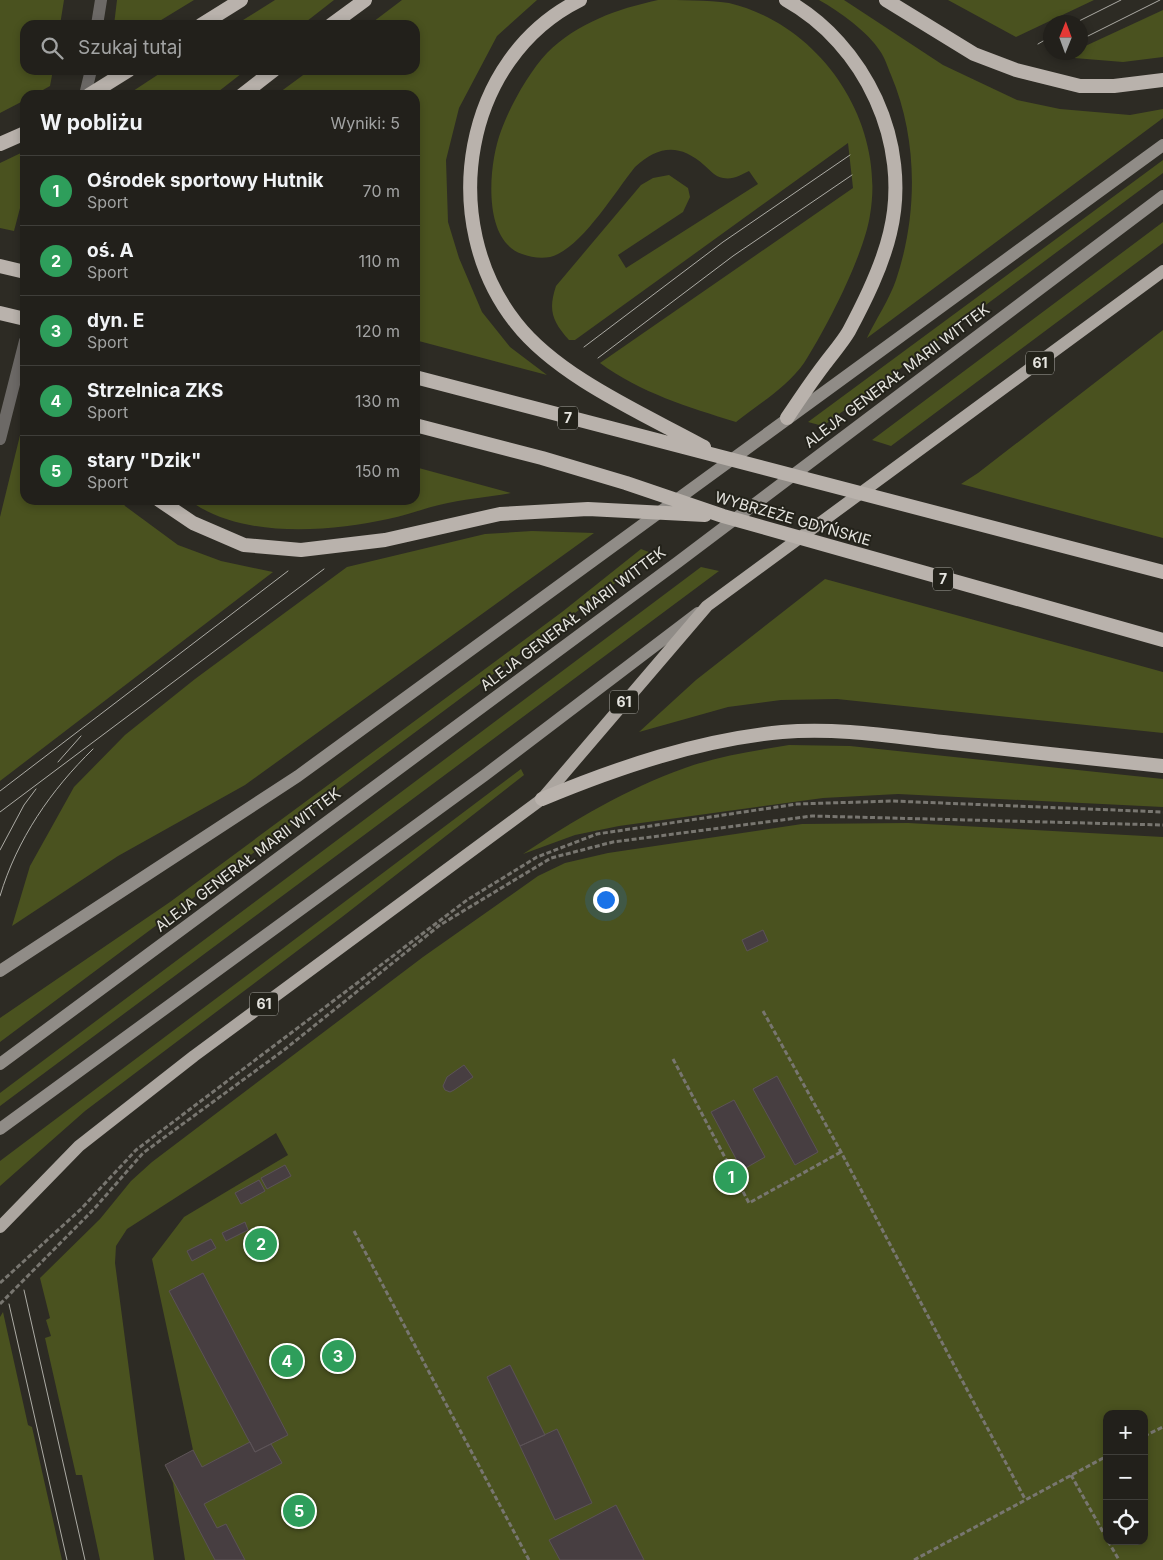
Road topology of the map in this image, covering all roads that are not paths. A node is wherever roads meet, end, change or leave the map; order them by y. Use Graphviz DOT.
graph roads {
  1 [pos="100,0"];
  2 [pos="241,0"];
  3 [pos="365,0"];
  4 [pos="580,0"];
  5 [pos="786,0"];
  6 [pos="886,0"];
  7 [pos="98,20"];
  8 [pos="209,20"];
  9 [pos="338,20"];
  10 [pos="89,75"];
  11 [pos="121,75"];
  12 [pos="268,75"];
  13 [pos="1163,80"];
  14 [pos="86,90"];
  15 [pos="97,90"];
  16 [pos="248,90"];
  17 [pos="20,134"];
  18 [pos="0,144"];
  19 [pos="1163,145"];
  20 [pos="1163,196"];
  21 [pos="2,266"];
  22 [pos="20,271"];
  23 [pos="1163,271"];
  24 [pos="0,313"];
  25 [pos="20,318"];
  26 [pos="20,361"];
  27 [pos="420,378"];
  28 [pos="788,418"];
  29 [pos="420,426"];
  30 [pos="0,439"];
  31 [pos="722,458"];
  32 [pos="166,505"];
  33 [pos="723,516"];
  34 [pos="1163,572"];
  35 [pos="706,606"];
  36 [pos="1163,640"];
  37 [pos="1163,766"];
  38 [pos="542,799"];
  39 [pos="0,971"];
  40 [pos="0,1064"];
  41 [pos="0,1128"];
  42 [pos="0,1227"];
  1 -- 7 [label="street"];
  2 -- 8 [label="highway"];
  3 -- 9 [label="highway"];
  4 -- 31 [label="highway"];
  5 -- 28 [label="highway"];
  6 -- 13 [label="highway"];
  10 -- 14 [label="street"];
  11 -- 15 [label="highway"];
  12 -- 16 [label="highway"];
  17 -- 18 [label="highway"];
  19 -- 28 [label="main road"];
  20 -- 40 [label="main road, ALEJA GENERAŁ MARII WITTEK"];
  21 -- 22 [label="highway"];
  23 -- 35 [label="main road, 61"];
  24 -- 25 [label="highway"];
  26 -- 30 [label="street"];
  27 -- 31 [label="highway, 7"];
  28 -- 39 [label="main road"];
  29 -- 33 [label="highway, WYBRZEŻE GDYŃSKIE / 7"];
  31 -- 34 [label="highway, 7"];
  32 -- 33 [label="highway"];
  33 -- 36 [label="highway, WYBRZEŻE GDYŃSKIE / 7"];
  35 -- 38 [label="main road, 61"];
  35 -- 41 [label="main road"];
  37 -- 38 [label="highway"];
  38 -- 42 [label="main road, 61"];
}
